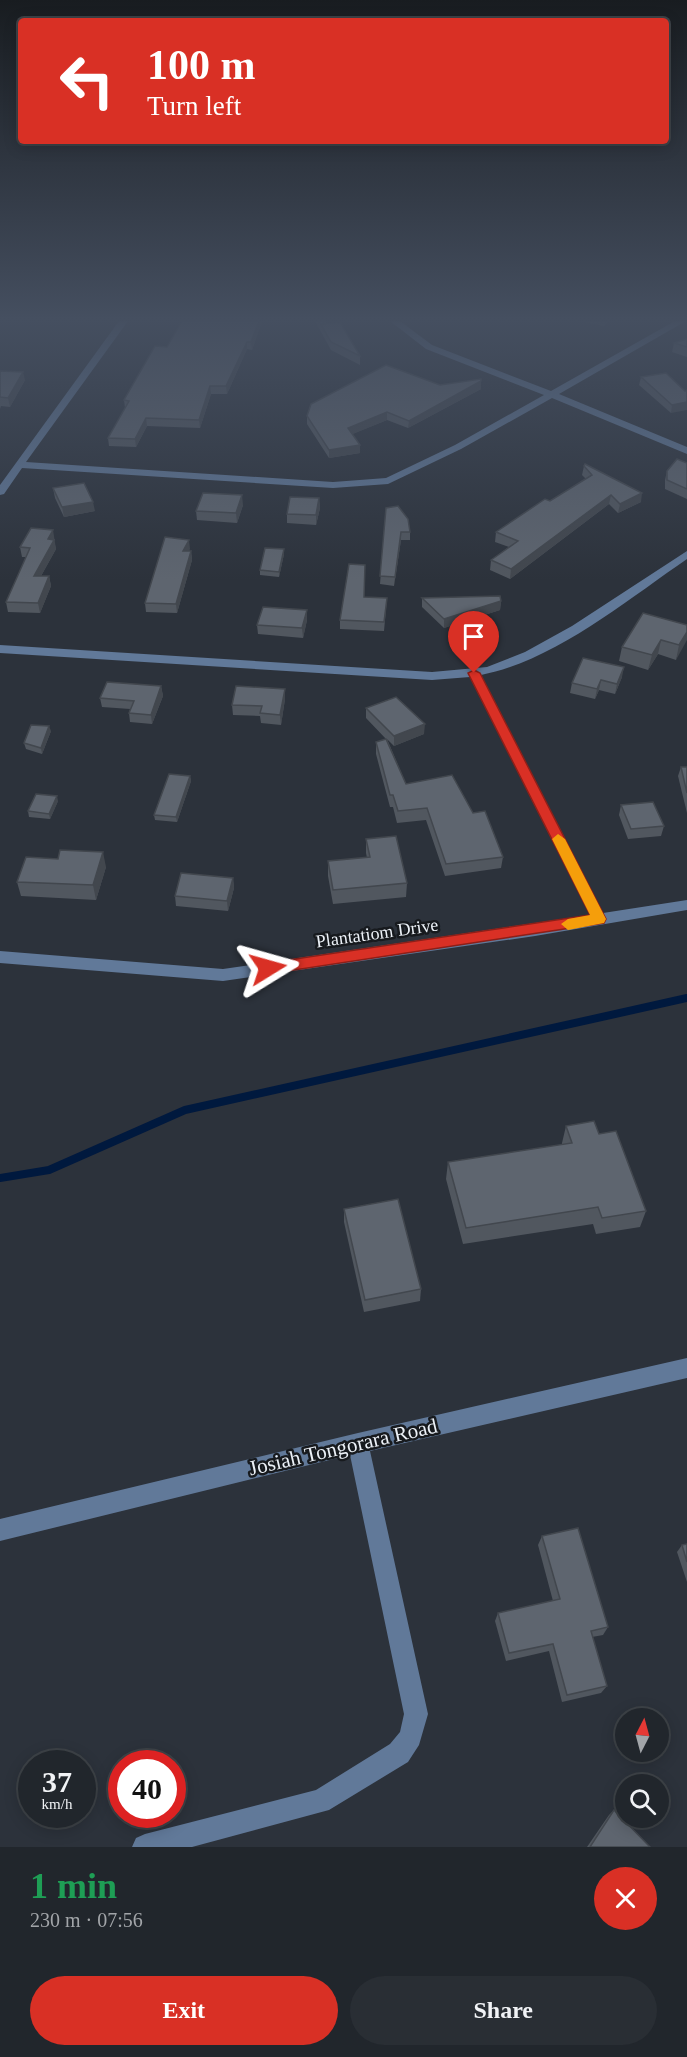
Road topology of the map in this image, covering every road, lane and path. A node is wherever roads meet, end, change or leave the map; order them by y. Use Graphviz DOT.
graph roads {
  1 [pos="61,407"];
  2 [pos="531,407"];
  3 [pos="582,407"];
  4 [pos="687,451"];
  5 [pos="19,465"];
  6 [pos="0,492"];
  7 [pos="687,554"];
  8 [pos="0,649"];
  9 [pos="474,673"];
  10 [pos="687,905"];
  11 [pos="599,919"];
  12 [pos="0,957"];
  13 [pos="687,1368"];
  14 [pos="358,1443"];
  15 [pos="0,1530"];
  16 [pos="145,1847"];
  1 -- 5 [label="street"];
  2 -- 5 [label="street"];
  3 -- 4 [label="street"];
  5 -- 6 [label="street"];
  7 -- 9 [label="street"];
  8 -- 9 [label="street"];
  9 -- 11 [label="street"];
  10 -- 11 [label="street, Plantatiom Drive"];
  11 -- 12 [label="street, Plantatiom Drive"];
  13 -- 14 [label="street, Josiah Tongorara Road"];
  14 -- 15 [label="street, Josiah Tongorara Road"];
  14 -- 16 [label="street"];
}
